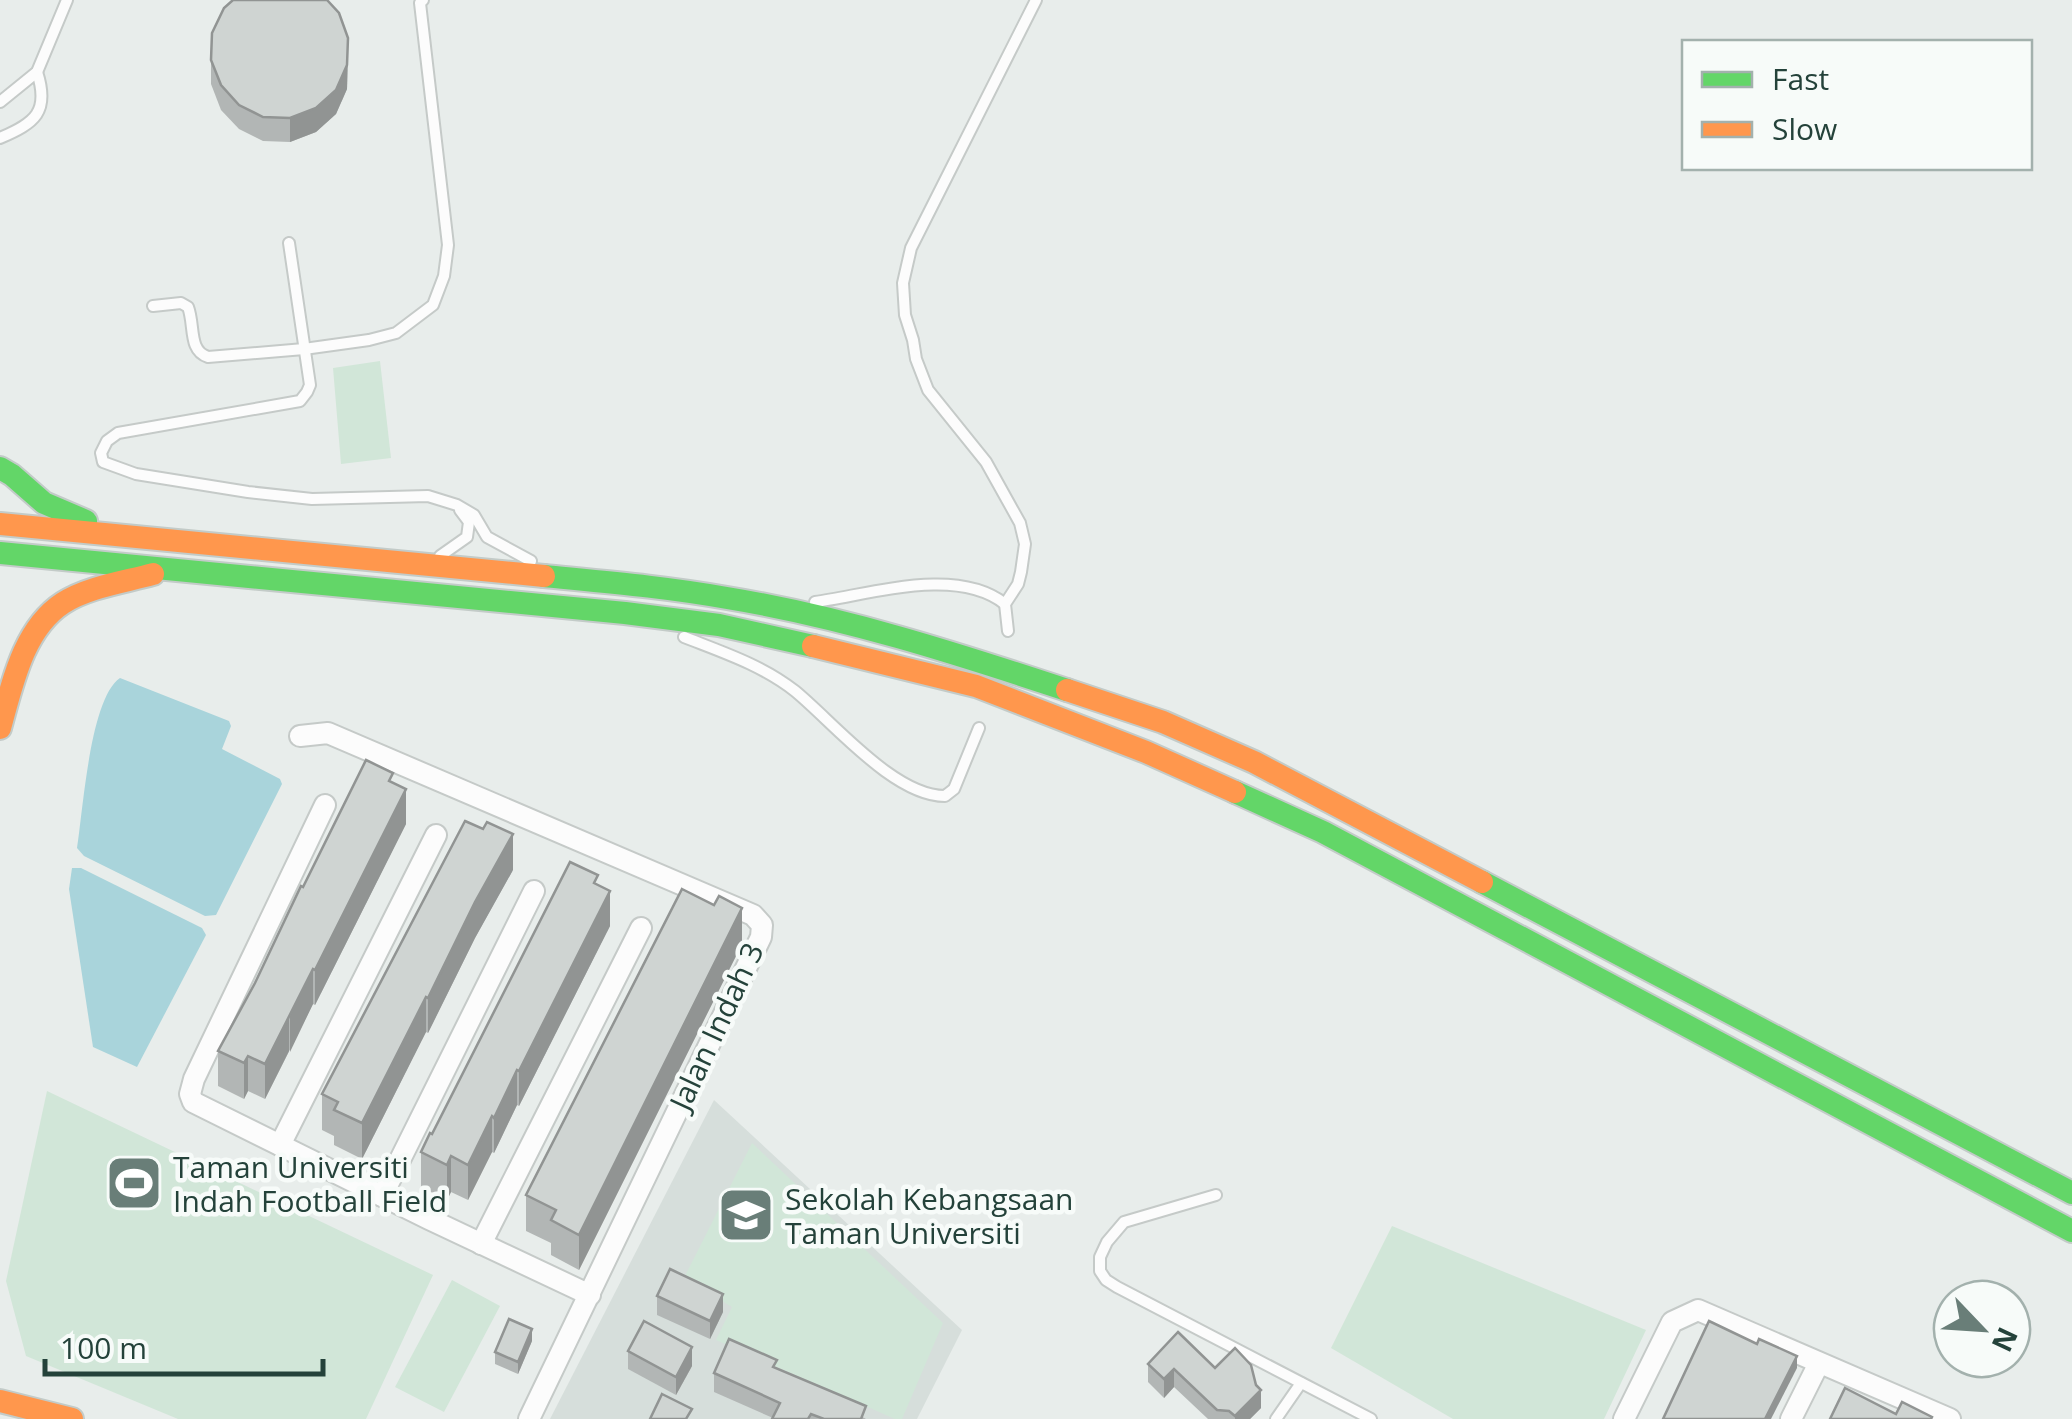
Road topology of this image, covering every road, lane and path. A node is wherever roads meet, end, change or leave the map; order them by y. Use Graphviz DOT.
graph roads {
  1 [pos="67,0"];
  2 [pos="1036,0"];
  3 [pos="420,1"];
  4 [pos="37,72"];
  5 [pos="0,102"];
  6 [pos="0,138"];
  7 [pos="290,244"];
  8 [pos="153,306"];
  9 [pos="304,349"];
  10 [pos="0,468"];
  11 [pos="457,505"];
  12 [pos="0,524"];
  13 [pos="118,534"];
  14 [pos="0,553"];
  15 [pos="424,565"];
  16 [pos="170,568"];
  17 [pos="558,578"];
  18 [pos="730,598"];
  19 [pos="1005,604"];
  20 [pos="625,613"];
  21 [pos="1008,631"];
  22 [pos="0,728"];
  23 [pos="979,728"];
  24 [pos="300,736"];
  25 [pos="325,805"];
  26 [pos="436,835"];
  27 [pos="534,890"];
  28 [pos="641,928"];
  29 [pos="280,1145"];
  30 [pos="2072,1194"];
  31 [pos="1216,1195"];
  32 [pos="382,1196"];
  33 [pos="2072,1230"];
  34 [pos="481,1244"];
  35 [pos="590,1295"];
  36 [pos="1818,1362"];
  37 [pos="1301,1382"];
  38 [pos="0,1401"];
  39 [pos="72,1419"];
  40 [pos="529,1419"];
  41 [pos="1276,1419"];
  42 [pos="1371,1419"];
  43 [pos="1624,1419"];
  44 [pos="1791,1419"];
  45 [pos="1950,1419"];
  1 -- 4 [label="lane"];
  2 -- 19 [label="lane"];
  3 -- 9 [label="lane"];
  4 -- 5 [label="lane"];
  4 -- 6 [label="lane"];
  7 -- 9 [label="lane"];
  8 -- 9 [label="lane"];
  9 -- 11 [label="lane"];
  10 -- 13 [label="main road"];
  11 -- 15 [label="lane"];
  11 -- 17 [label="lane"];
  12 -- 13 [label="main road"];
  13 -- 15 [label="main road"];
  14 -- 16 [label="main road"];
  15 -- 17 [label="main road"];
  16 -- 20 [label="main road"];
  16 -- 22 [label="main road"];
  17 -- 18 [label="main road"];
  18 -- 19 [label="lane"];
  18 -- 30 [label="main road"];
  19 -- 21 [label="lane"];
  20 -- 23 [label="lane"];
  20 -- 33 [label="main road"];
  24 -- 35 [label="street, Jalan Indah 3"];
  25 -- 29 [label="street"];
  26 -- 29 [label="street"];
  27 -- 32 [label="street"];
  28 -- 34 [label="street"];
  29 -- 32 [label="street"];
  31 -- 37 [label="lane"];
  32 -- 34 [label="street"];
  34 -- 35 [label="street"];
  35 -- 40 [label="street, Jalan Indah 3"];
  36 -- 43 [label="street"];
  36 -- 44 [label="street"];
  36 -- 45 [label="street"];
  37 -- 41 [label="lane"];
  37 -- 42 [label="lane"];
  38 -- 39 [label="main road"];
}
